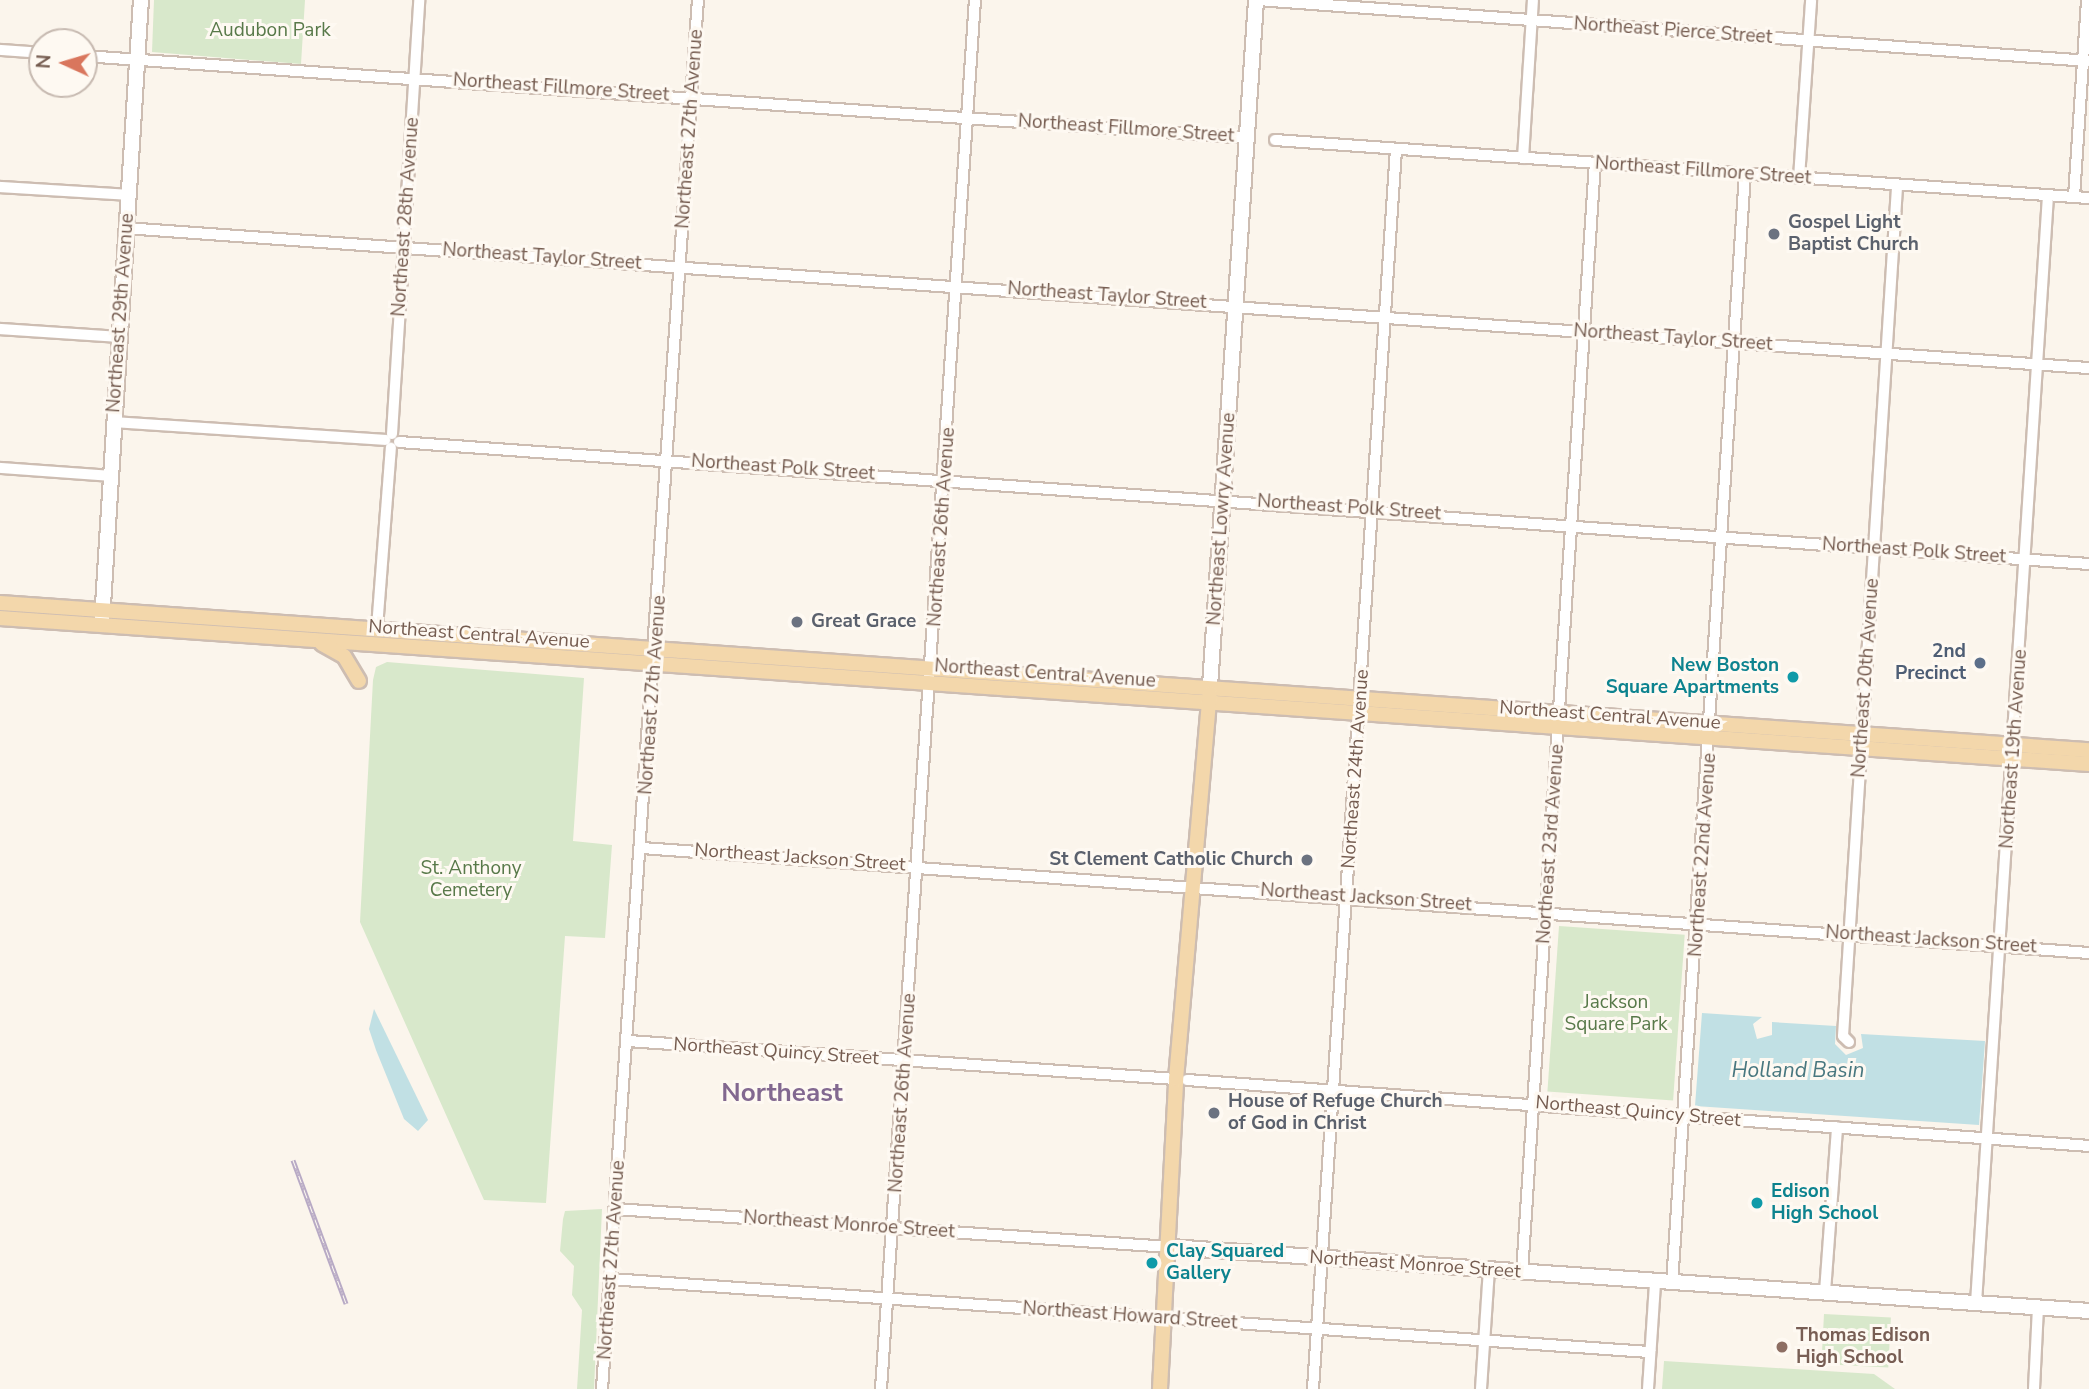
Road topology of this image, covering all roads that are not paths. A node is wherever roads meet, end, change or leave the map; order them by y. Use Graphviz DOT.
graph roads {
  1 [pos="141,0"];
  2 [pos="419,0"];
  3 [pos="698,0"];
  4 [pos="975,0"];
  5 [pos="1257,0"];
  6 [pos="1533,0"];
  7 [pos="1811,0"];
  8 [pos="2087,0"];
  9 [pos="1531,20"];
  10 [pos="1809,40"];
  11 [pos="0,50"];
  12 [pos="28,52"];
  13 [pos="98,57"];
  14 [pos="138,60"];
  15 [pos="2086,61"];
  16 [pos="415,78"];
  17 [pos="692,97"];
  18 [pos="968,118"];
  19 [pos="1247,138"];
  20 [pos="1275,140"];
  21 [pos="1396,149"];
  22 [pos="1523,158"];
  23 [pos="1595,163"];
  24 [pos="1745,174"];
  25 [pos="1799,178"];
  26 [pos="1896,186"];
  27 [pos="0,187"];
  28 [pos="130,195"];
  29 [pos="2048,195"];
  30 [pos="2074,197"];
  31 [pos="2089,198"];
  32 [pos="125,228"];
  33 [pos="405,247"];
  34 [pos="681,265"];
  35 [pos="959,285"];
  36 [pos="1236,306"];
  37 [pos="1387,318"];
  38 [pos="0,329"];
  39 [pos="1584,331"];
  40 [pos="119,337"];
  41 [pos="1734,343"];
  42 [pos="1886,354"];
  43 [pos="2038,365"];
  44 [pos="2089,368"];
  45 [pos="114,422"];
  46 [pos="392,441"];
  47 [pos="670,460"];
  48 [pos="0,468"];
  49 [pos="111,476"];
  50 [pos="946,479"];
  51 [pos="1223,499"];
  52 [pos="1373,511"];
  53 [pos="1573,525"];
  54 [pos="1723,537"];
  55 [pos="1874,547"];
  56 [pos="2026,559"];
  57 [pos="2089,564"];
  58 [pos="0,603"];
  59 [pos="103,610"];
  60 [pos="0,618"];
  61 [pos="102,626"];
  62 [pos="377,628"];
  63 [pos="296,640"];
  64 [pos="657,648"];
  65 [pos="655,664"];
  66 [pos="933,666"];
  67 [pos="359,681"];
  68 [pos="932,682"];
  69 [pos="1210,685"];
  70 [pos="1209,702"];
  71 [pos="1361,703"];
  72 [pos="1559,719"];
  73 [pos="1712,730"];
  74 [pos="1862,741"];
  75 [pos="2089,750"];
  76 [pos="2014,752"];
  77 [pos="2089,764"];
  78 [pos="642,848"];
  79 [pos="920,865"];
  80 [pos="1196,886"];
  81 [pos="1347,897"];
  82 [pos="1546,911"];
  83 [pos="1698,922"];
  84 [pos="1849,934"];
  85 [pos="2002,946"];
  86 [pos="2089,953"];
  87 [pos="628,1041"];
  88 [pos="1849,1042"];
  89 [pos="905,1061"];
  90 [pos="1182,1079"];
  91 [pos="1333,1090"];
  92 [pos="1534,1104"];
  93 [pos="1684,1116"];
  94 [pos="1837,1127"];
  95 [pos="1988,1139"];
  96 [pos="2089,1146"];
  97 [pos="615,1209"];
  98 [pos="893,1229"];
  99 [pos="1170,1247"];
  100 [pos="1324,1258"];
  101 [pos="1489,1270"];
  102 [pos="1522,1273"];
  103 [pos="610,1279"];
  104 [pos="1655,1283"];
  105 [pos="1672,1284"];
  106 [pos="1825,1292"];
  107 [pos="888,1298"];
  108 [pos="1976,1303"];
  109 [pos="2038,1307"];
  110 [pos="2089,1311"];
  111 [pos="1165,1318"];
  112 [pos="1317,1330"];
  113 [pos="1483,1341"];
  114 [pos="1650,1352"];
  115 [pos="602,1389"];
  116 [pos="881,1389"];
  117 [pos="1160,1389"];
  118 [pos="1313,1389"];
  119 [pos="1481,1389"];
  120 [pos="1648,1389"];
  121 [pos="2034,1389"];
  1 -- 14 [label="street, Northeast 29th Avenue"];
  2 -- 16 [label="street, Northeast 28th Avenue"];
  3 -- 17 [label="street, Northeast 27th Avenue"];
  4 -- 18 [label="street, Northeast 26th Avenue"];
  5 -- 9 [label="street, Northeast Pierce Street"];
  5 -- 19 [label="street, Northeast Lowry Avenue"];
  6 -- 9 [label="street"];
  7 -- 10 [label="street"];
  8 -- 15 [label="street"];
  9 -- 10 [label="street, Northeast Pierce Street"];
  9 -- 22 [label="street"];
  10 -- 15 [label="street, Northeast Pierce Street"];
  10 -- 25 [label="street"];
  11 -- 12 [label="street"];
  13 -- 14 [label="street, Northeast Fillmore Street"];
  14 -- 16 [label="street, Northeast Fillmore Street"];
  14 -- 28 [label="street, Northeast 29th Avenue"];
  15 -- 30 [label="street"];
  16 -- 17 [label="street, Northeast Fillmore Street"];
  16 -- 33 [label="street, Northeast 28th Avenue"];
  17 -- 18 [label="street, Northeast Fillmore Street"];
  17 -- 34 [label="street, Northeast 27th Avenue"];
  18 -- 19 [label="street, Northeast Fillmore Street"];
  18 -- 35 [label="street, Northeast 26th Avenue"];
  19 -- 36 [label="street, Northeast Lowry Avenue"];
  20 -- 21 [label="street, Northeast Fillmore Street"];
  21 -- 22 [label="street, Northeast Fillmore Street"];
  21 -- 37 [label="street, Northeast 24th Avenue"];
  22 -- 23 [label="street, Northeast Fillmore Street"];
  23 -- 24 [label="street, Northeast Fillmore Street"];
  23 -- 39 [label="street, Northeast 23rd Avenue"];
  24 -- 25 [label="street, Northeast Fillmore Street"];
  24 -- 41 [label="street, Northeast 22nd Avenue"];
  25 -- 26 [label="street, Northeast Fillmore Street"];
  26 -- 29 [label="street, Northeast Fillmore Street"];
  26 -- 42 [label="street, Northeast 20th Avenue"];
  27 -- 28 [label="street"];
  28 -- 32 [label="street, Northeast 29th Avenue"];
  29 -- 30 [label="street, Northeast Fillmore Street"];
  29 -- 43 [label="street, Northeast 19th Avenue"];
  30 -- 31 [label="street, Northeast Fillmore Street"];
  32 -- 33 [label="street, Northeast Taylor Street"];
  32 -- 40 [label="street, Northeast 29th Avenue"];
  33 -- 34 [label="street, Northeast Taylor Street"];
  33 -- 46 [label="street, Northeast 28th Avenue"];
  34 -- 35 [label="street, Northeast Taylor Street"];
  34 -- 47 [label="street, Northeast 27th Avenue"];
  35 -- 36 [label="street, Northeast Taylor Street"];
  35 -- 50 [label="street, Northeast 26th Avenue"];
  36 -- 37 [label="street, Northeast Taylor Street"];
  36 -- 51 [label="street, Northeast Lowry Avenue"];
  37 -- 39 [label="street, Northeast Taylor Street"];
  37 -- 52 [label="street, Northeast 24th Avenue"];
  38 -- 40 [label="street"];
  39 -- 41 [label="street, Northeast Taylor Street"];
  39 -- 53 [label="street, Northeast 23rd Avenue"];
  40 -- 45 [label="street, Northeast 29th Avenue"];
  41 -- 42 [label="street, Northeast Taylor Street"];
  41 -- 54 [label="street, Northeast 22nd Avenue"];
  42 -- 43 [label="street, Northeast Taylor Street"];
  42 -- 55 [label="street, Northeast 20th Avenue"];
  43 -- 44 [label="street, Northeast Taylor Street"];
  43 -- 56 [label="street, Northeast 19th Avenue"];
  45 -- 46 [label="street, Northeast Polk Street"];
  45 -- 49 [label="street, Northeast 29th Avenue"];
  46 -- 47 [label="street, Northeast Polk Street"];
  46 -- 62 [label="street, Northeast 28th Avenue"];
  47 -- 50 [label="street, Northeast Polk Street"];
  47 -- 64 [label="street, Northeast 27th Avenue"];
  48 -- 49 [label="street"];
  49 -- 59 [label="street, Northeast 29th Avenue"];
  50 -- 51 [label="street, Northeast Polk Street"];
  50 -- 66 [label="street, Northeast 26th Avenue"];
  51 -- 52 [label="street, Northeast Polk Street"];
  51 -- 69 [label="street, Northeast Lowry Avenue"];
  52 -- 53 [label="street, Northeast Polk Street"];
  52 -- 71 [label="street, Northeast 24th Avenue"];
  53 -- 54 [label="street, Northeast Polk Street"];
  53 -- 72 [label="street, Northeast 23rd Avenue"];
  54 -- 55 [label="street, Northeast Polk Street"];
  54 -- 73 [label="street, Northeast 22nd Avenue"];
  55 -- 56 [label="street, Northeast Polk Street"];
  55 -- 74 [label="street, Northeast 20th Avenue"];
  56 -- 57 [label="street, Northeast Polk Street"];
  56 -- 76 [label="street, Northeast 19th Avenue"];
  58 -- 59 [label="main road, Northeast Central Avenue"];
  59 -- 61 [label="street, Northeast 29th Avenue"];
  59 -- 62 [label="main road, Northeast Central Avenue"];
  60 -- 61 [label="main road, Northeast Central Avenue"];
  61 -- 63 [label="main road, Northeast Central Avenue"];
  62 -- 64 [label="main road, Northeast Central Avenue"];
  63 -- 65 [label="main road, Northeast Central Avenue"];
  63 -- 67 [label="main road"];
  64 -- 65 [label="street, Northeast 27th Avenue"];
  64 -- 66 [label="main road, Northeast Central Avenue"];
  65 -- 68 [label="main road, Northeast Central Avenue"];
  65 -- 78 [label="street, Northeast 27th Avenue"];
  66 -- 68 [label="street, Northeast 26th Avenue"];
  66 -- 69 [label="main road, Northeast Central Avenue"];
  68 -- 70 [label="main road, Northeast Central Avenue"];
  68 -- 79 [label="street, Northeast 26th Avenue"];
  69 -- 70 [label="main road, Northeast Lowry Avenue"];
  69 -- 71 [label="main road, Northeast Central Avenue"];
  70 -- 71 [label="main road, Northeast Central Avenue"];
  70 -- 80 [label="main road, Northeast Lowry Avenue"];
  71 -- 72 [label="main road, Northeast Central Avenue"];
  71 -- 81 [label="street, Northeast 24th Avenue"];
  72 -- 73 [label="main road, Northeast Central Avenue"];
  72 -- 82 [label="street, Northeast 23rd Avenue"];
  73 -- 74 [label="main road, Northeast Central Avenue"];
  73 -- 83 [label="street, Northeast 22nd Avenue"];
  74 -- 76 [label="main road, Northeast Central Avenue"];
  74 -- 84 [label="street, Northeast 20th Avenue"];
  75 -- 76 [label="main road, Northeast Central Avenue"];
  76 -- 77 [label="main road, Northeast Central Avenue"];
  76 -- 85 [label="street, Northeast 19th Avenue"];
  78 -- 79 [label="street, Northeast Jackson Street"];
  78 -- 87 [label="street, Northeast 27th Avenue"];
  79 -- 80 [label="street, Northeast Jackson Street"];
  79 -- 89 [label="street, Northeast 26th Avenue"];
  80 -- 81 [label="street, Northeast Jackson Street"];
  80 -- 90 [label="main road, Northeast Lowry Avenue"];
  81 -- 82 [label="street, Northeast Jackson Street"];
  81 -- 91 [label="street, Northeast 24th Avenue"];
  82 -- 83 [label="street, Northeast Jackson Street"];
  82 -- 92 [label="street, Northeast 23rd Avenue"];
  83 -- 84 [label="street, Northeast Jackson Street"];
  83 -- 93 [label="street, Northeast 22nd Avenue"];
  84 -- 85 [label="street, Northeast Jackson Street"];
  84 -- 88 [label="street, Northeast 20th Avenue"];
  85 -- 86 [label="street, Northeast Jackson Street"];
  85 -- 95 [label="street, Northeast 19th Avenue"];
  87 -- 89 [label="street, Northeast Quincy Street"];
  87 -- 97 [label="street, Northeast 27th Avenue"];
  89 -- 90 [label="street, Northeast Quincy Street"];
  89 -- 98 [label="street, Northeast 26th Avenue"];
  90 -- 91 [label="street, Northeast Quincy Street"];
  90 -- 99 [label="main road, Northeast Lowry Avenue"];
  91 -- 92 [label="street, Northeast Quincy Street"];
  91 -- 100 [label="street, Northeast 24th Avenue"];
  92 -- 93 [label="street, Northeast Quincy Street"];
  92 -- 102 [label="street, Northeast 23rd Avenue"];
  93 -- 94 [label="street, Northeast Quincy Street"];
  93 -- 105 [label="street, Northeast 22nd Avenue"];
  94 -- 95 [label="street, Northeast Quincy Street"];
  94 -- 106 [label="street"];
  95 -- 96 [label="street, Northeast Quincy Street"];
  95 -- 108 [label="street, Northeast 19th Avenue"];
  97 -- 98 [label="street, Northeast Monroe Street"];
  97 -- 103 [label="street, Northeast 27th Avenue"];
  98 -- 99 [label="street, Northeast Monroe Street"];
  98 -- 107 [label="street, Northeast 26th Avenue"];
  99 -- 100 [label="street, Northeast Monroe Street"];
  99 -- 111 [label="main road, Northeast Lowry Avenue"];
  100 -- 101 [label="street, Northeast Monroe Street"];
  100 -- 112 [label="street, Northeast 24th Avenue"];
  101 -- 102 [label="street, Northeast Monroe Street"];
  101 -- 113 [label="street"];
  102 -- 104 [label="street, Northeast Monroe Street"];
  103 -- 107 [label="street, Northeast Howard Street"];
  103 -- 115 [label="street, Northeast 27th Avenue"];
  104 -- 105 [label="street, Northeast Monroe Street"];
  104 -- 114 [label="street"];
  105 -- 106 [label="street, Northeast Monroe Street"];
  106 -- 108 [label="street, Northeast Monroe Street"];
  107 -- 111 [label="street, Northeast Howard Street"];
  107 -- 116 [label="street, Northeast 26th Avenue"];
  108 -- 109 [label="street, Northeast Monroe Street"];
  109 -- 110 [label="street, Northeast Monroe Street"];
  109 -- 121 [label="street"];
  111 -- 112 [label="street, Northeast Howard Street"];
  111 -- 117 [label="main road, Northeast Lowry Avenue"];
  112 -- 113 [label="street, Northeast Howard Street"];
  112 -- 118 [label="street, Northeast 24th Avenue"];
  113 -- 114 [label="street, Northeast Howard Street"];
  113 -- 119 [label="street"];
  114 -- 120 [label="street"];
}
